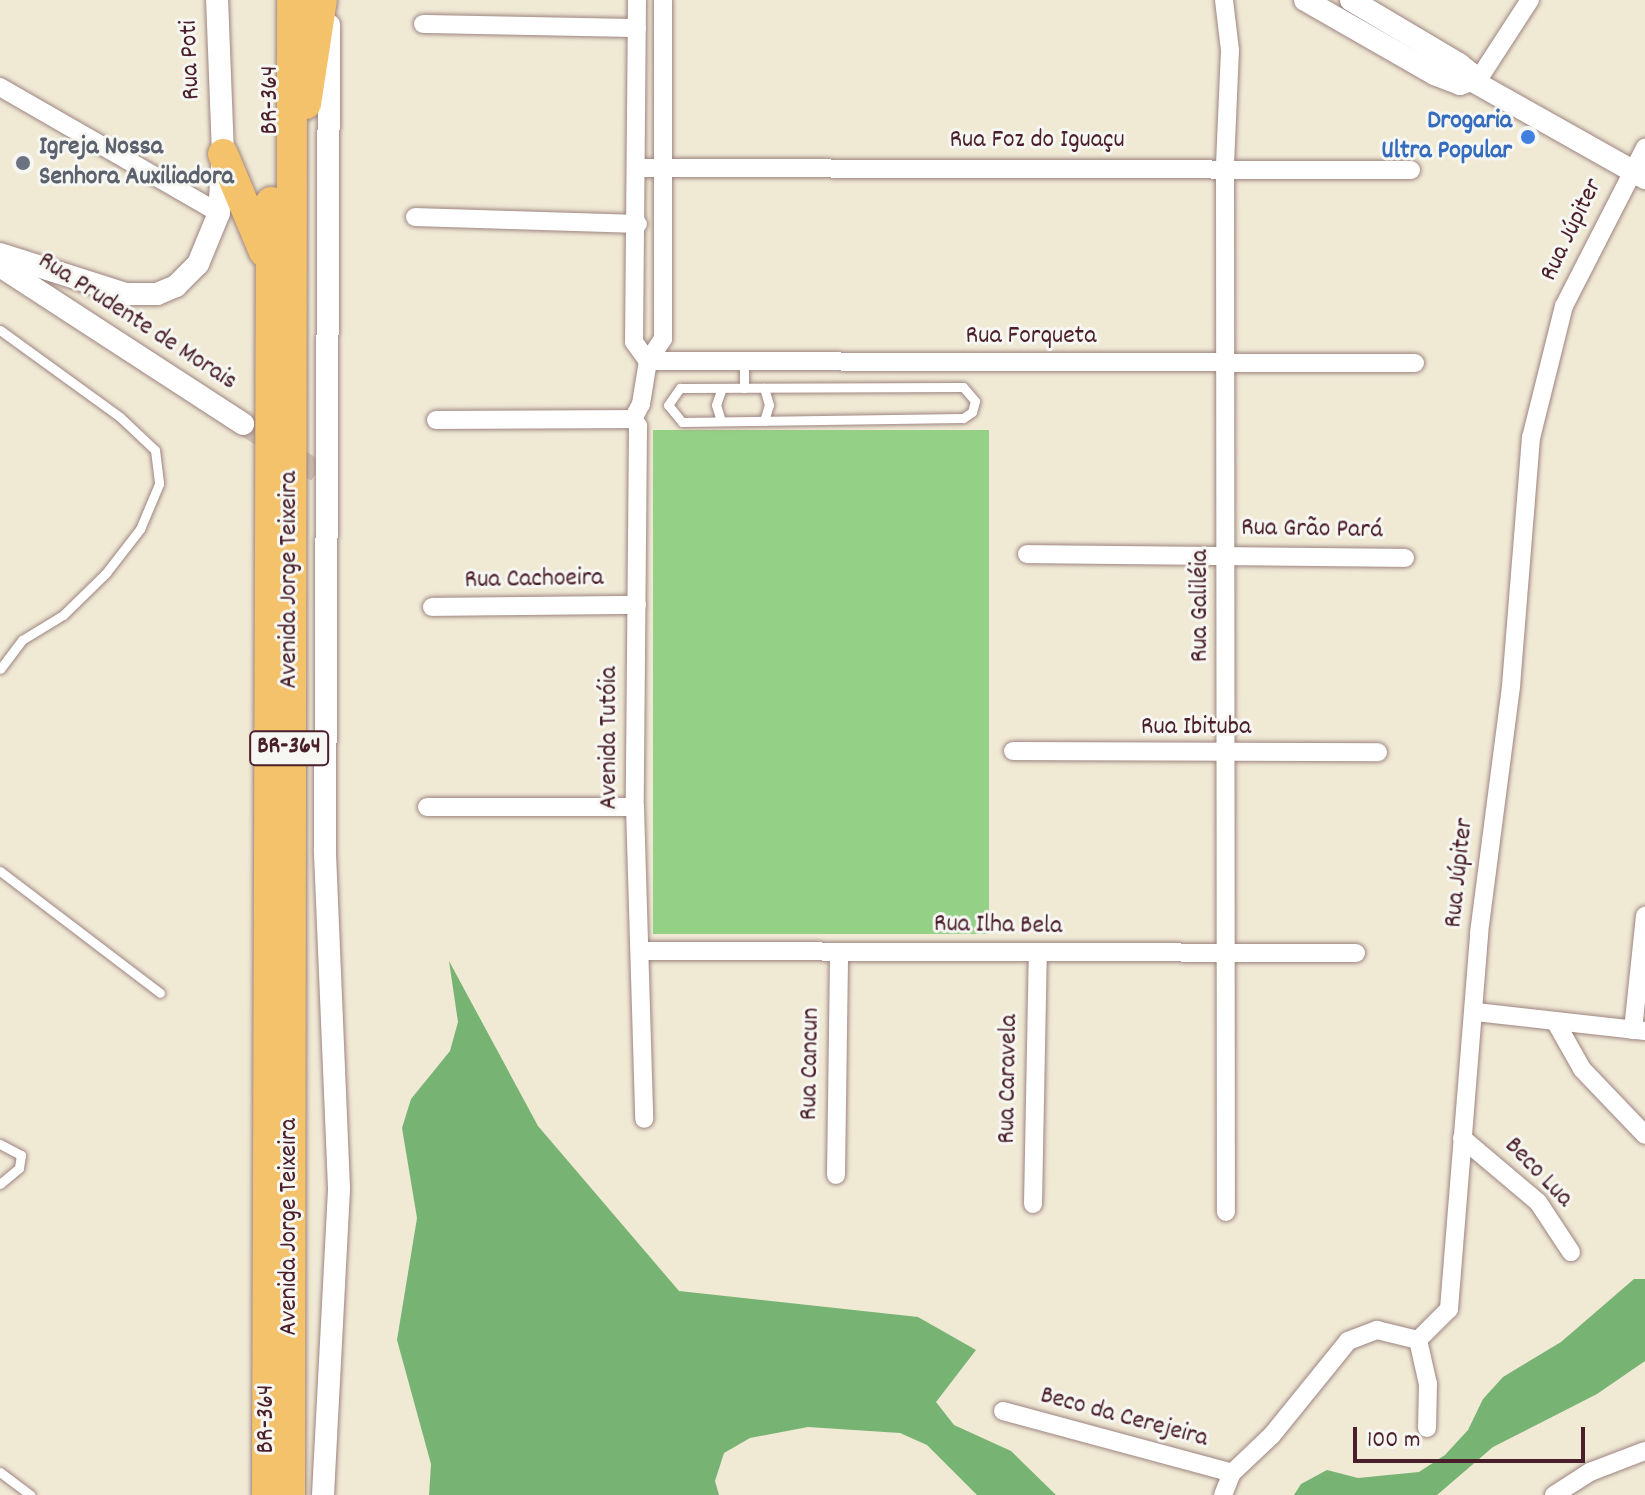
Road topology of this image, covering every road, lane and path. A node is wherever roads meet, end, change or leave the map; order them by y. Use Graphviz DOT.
graph roads {
  1 [pos="271,0"];
  2 [pos="292,0"];
  3 [pos="322,0"];
  4 [pos="329,0"];
  5 [pos="637,0"];
  6 [pos="663,0"];
  7 [pos="1224,0"];
  8 [pos="1305,0"];
  9 [pos="1351,0"];
  10 [pos="1530,0"];
  11 [pos="212,3"];
  12 [pos="423,24"];
  13 [pos="637,28"];
  14 [pos="1473,82"];
  15 [pos="0,87"];
  16 [pos="1645,148"];
  17 [pos="223,154"];
  18 [pos="1225,166"];
  19 [pos="638,168"];
  20 [pos="664,168"];
  21 [pos="1411,170"];
  22 [pos="1638,174"];
  23 [pos="290,208"];
  24 [pos="219,213"];
  25 [pos="415,217"];
  26 [pos="638,224"];
  27 [pos="0,254"];
  28 [pos="269,264"];
  29 [pos="0,266"];
  30 [pos="0,330"];
  31 [pos="648,361"];
  32 [pos="744,363"];
  33 [pos="1415,363"];
  34 [pos="1227,364"];
  35 [pos="722,388"];
  36 [pos="744,388"];
  37 [pos="764,388"];
  38 [pos="633,419"];
  39 [pos="436,420"];
  40 [pos="721,421"];
  41 [pos="764,421"];
  42 [pos="243,424"];
  43 [pos="1027,554"];
  44 [pos="1227,554"];
  45 [pos="1405,558"];
  46 [pos="637,605"];
  47 [pos="432,607"];
  48 [pos="0,669"];
  49 [pos="1013,751"];
  50 [pos="1378,752"];
  51 [pos="1228,755"];
  52 [pos="427,807"];
  53 [pos="635,807"];
  54 [pos="0,871"];
  55 [pos="1645,916"];
  56 [pos="640,951"];
  57 [pos="839,953"];
  58 [pos="1356,953"];
  59 [pos="1038,954"];
  60 [pos="1225,955"];
  61 [pos="160,993"];
  62 [pos="1476,1012"];
  63 [pos="1555,1021"];
  64 [pos="1639,1031"];
  65 [pos="644,1119"];
  66 [pos="1645,1135"];
  67 [pos="1462,1138"];
  68 [pos="0,1144"];
  69 [pos="836,1175"];
  70 [pos="0,1184"];
  71 [pos="1033,1204"];
  72 [pos="1226,1212"];
  73 [pos="1571,1252"];
  74 [pos="1418,1340"];
  75 [pos="1003,1411"];
  76 [pos="1427,1428"];
  77 [pos="1645,1451"];
  78 [pos="0,1472"];
  79 [pos="1232,1473"];
  80 [pos="30,1495"];
  81 [pos="267,1495"];
  82 [pos="290,1495"];
  83 [pos="323,1495"];
  84 [pos="1223,1495"];
  85 [pos="1554,1495"];
  1 -- 28 [label="highway, BR-364 / BR-364"];
  2 -- 23 [label="highway, Avenida Jorge Teixeira / BR-364"];
  3 -- 23 [label="highway"];
  4 -- 83 [label="street"];
  5 -- 13 [label="street"];
  6 -- 20 [label="street, Avenida Tutóia"];
  7 -- 18 [label="street, Rua Galiléia"];
  8 -- 14 [label="street"];
  9 -- 14 [label="street"];
  10 -- 14 [label="street"];
  11 -- 17 [label="street, Rua Poti"];
  12 -- 13 [label="street"];
  13 -- 19 [label="street"];
  14 -- 22 [label="street"];
  15 -- 24 [label="street"];
  16 -- 22 [label="street, Rua Júpiter"];
  17 -- 24 [label="street, Rua Poti"];
  17 -- 28 [label="highway"];
  18 -- 20 [label="street, Rua Foz do Iguaçu"];
  18 -- 21 [label="street, Rua Foz do Iguaçu"];
  18 -- 34 [label="street, Rua Galiléia"];
  19 -- 20 [label="street, Rua Foz do Iguaçu"];
  19 -- 26 [label="street"];
  20 -- 31 [label="street, Avenida Tutóia"];
  22 -- 62 [label="street, Rua Júpiter"];
  23 -- 82 [label="highway, Avenida Jorge Teixeira / BR-364"];
  24 -- 27 [label="street, Rua Poti"];
  25 -- 26 [label="street"];
  26 -- 31 [label="street"];
  28 -- 81 [label="highway, BR-364 / BR-364"];
  29 -- 42 [label="street, Rua Prudente de Morais"];
  30 -- 48 [label="lane"];
  31 -- 32 [label="street, Rua Forqueta"];
  31 -- 38 [label="street, Avenida Tutóia"];
  32 -- 34 [label="street, Rua Forqueta"];
  32 -- 36 [label="lane"];
  33 -- 34 [label="street, Rua Forqueta"];
  34 -- 44 [label="street, Rua Galiléia"];
  35 -- 36 [label="lane"];
  35 -- 40 [label="lane"];
  35 -- 40 [label="lane"];
  36 -- 37 [label="lane"];
  37 -- 41 [label="lane"];
  37 -- 41 [label="lane"];
  38 -- 39 [label="street"];
  38 -- 46 [label="street, Avenida Tutóia"];
  40 -- 41 [label="lane"];
  43 -- 44 [label="street, Rua Grão Pará"];
  44 -- 45 [label="street, Rua Grão Pará"];
  44 -- 51 [label="street, Rua Galiléia"];
  46 -- 47 [label="street, Rua Cachoeira"];
  46 -- 53 [label="street, Avenida Tutóia"];
  49 -- 51 [label="street, Rua Ibituba"];
  50 -- 51 [label="street, Rua Ibituba"];
  51 -- 60 [label="street, Rua Galiléia"];
  52 -- 53 [label="street"];
  53 -- 56 [label="street, Avenida Tutóia"];
  54 -- 61 [label="lane"];
  55 -- 64 [label="street"];
  56 -- 57 [label="street, Rua Ilha Bela"];
  56 -- 65 [label="street, Avenida Tutóia"];
  57 -- 59 [label="street, Rua Ilha Bela"];
  57 -- 69 [label="street, Rua Cancun"];
  58 -- 60 [label="street, Rua Ilha Bela"];
  59 -- 60 [label="street, Rua Ilha Bela"];
  59 -- 71 [label="street, Rua Caravela"];
  60 -- 72 [label="street, Rua Galiléia"];
  62 -- 63 [label="street"];
  62 -- 67 [label="street, Rua Júpiter"];
  63 -- 64 [label="street"];
  63 -- 66 [label="street"];
  67 -- 73 [label="street, Beco Lua"];
  67 -- 74 [label="street, Rua Júpiter"];
  68 -- 70 [label="lane"];
  74 -- 76 [label="street"];
  74 -- 79 [label="street"];
  75 -- 79 [label="street, Beco da Cerejeira"];
  77 -- 85 [label="street"];
  78 -- 80 [label="lane"];
  79 -- 84 [label="street"];
}
